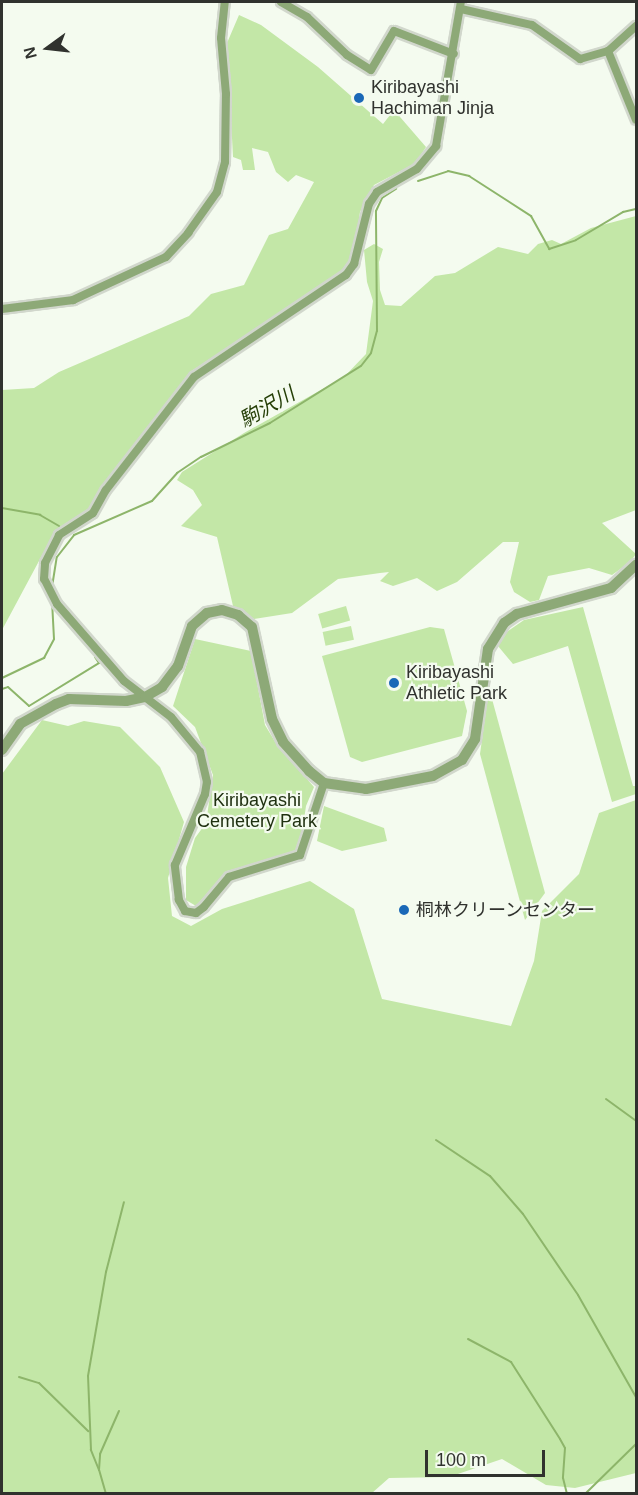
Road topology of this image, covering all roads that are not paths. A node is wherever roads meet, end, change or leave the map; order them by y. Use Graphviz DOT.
graph roads {
  1 [pos="225,2"];
  2 [pos="281,2"];
  3 [pos="461,5"];
  4 [pos="636,26"];
  5 [pos="608,51"];
  6 [pos="454,54"];
  7 [pos="636,120"];
  8 [pos="2,309"];
  9 [pos="636,565"];
  10 [pos="145,697"];
  11 [pos="2,750"];
  12 [pos="324,783"];
  1 -- 8 [label="street"];
  2 -- 6 [label="street"];
  3 -- 5 [label="street"];
  3 -- 6 [label="street"];
  4 -- 5 [label="street"];
  5 -- 7 [label="street"];
  6 -- 10 [label="street"];
  9 -- 12 [label="street"];
  10 -- 11 [label="street"];
  10 -- 12 [label="street"];
  10 -- 12 [label="street"];
}
